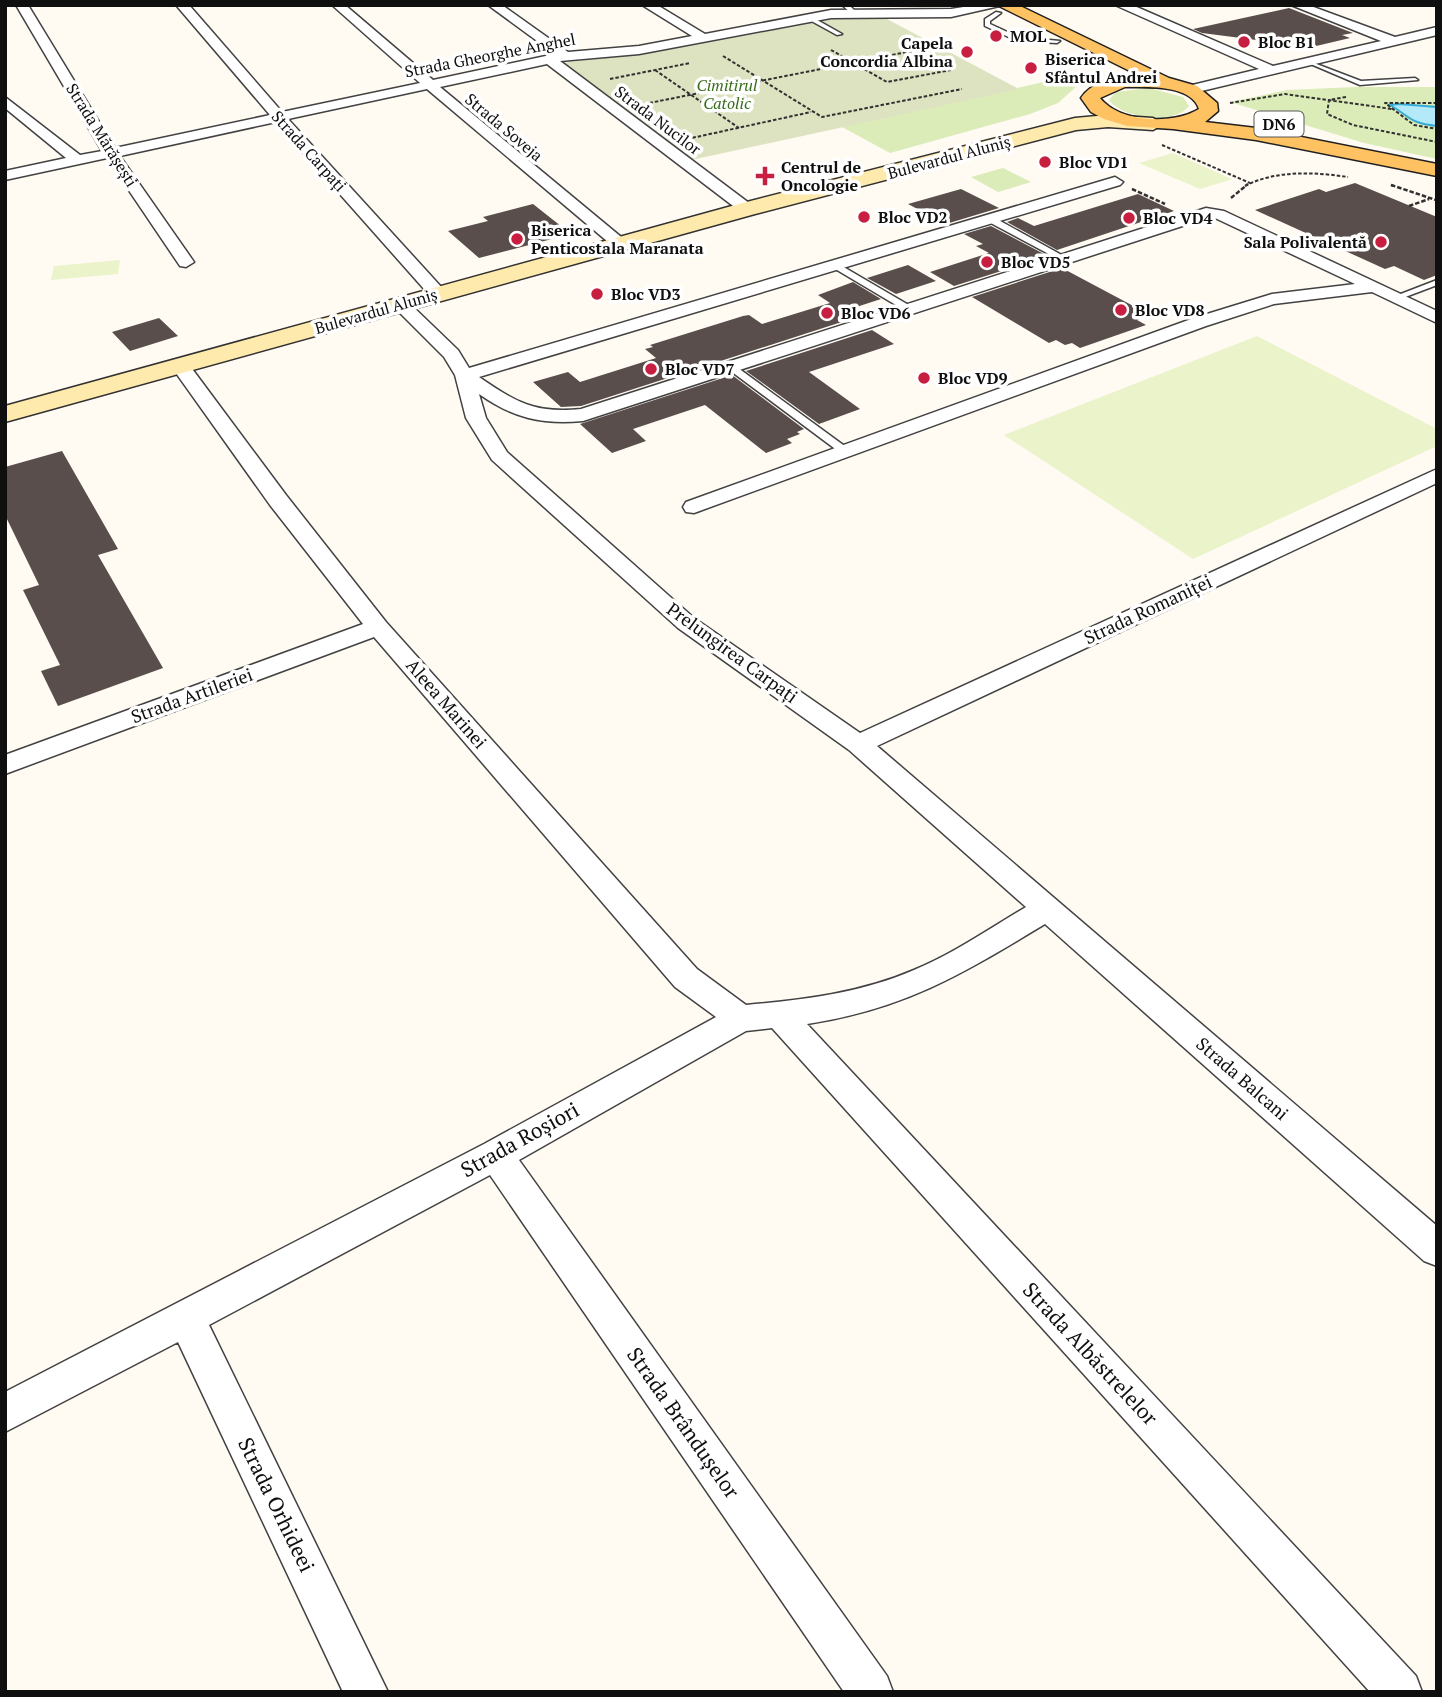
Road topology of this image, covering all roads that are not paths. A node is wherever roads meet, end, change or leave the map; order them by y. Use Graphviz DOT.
graph roads {
  1 [pos="22,5"];
  2 [pos="182,5"];
  3 [pos="338,5"];
  4 [pos="494,5"];
  5 [pos="648,5"];
  6 [pos="792,5"];
  7 [pos="1121,5"];
  8 [pos="1297,5"];
  9 [pos="994,7"];
  10 [pos="849,9"];
  11 [pos="874,9"];
  12 [pos="808,16"];
  13 [pos="1437,32"];
  14 [pos="839,34"];
  15 [pos="703,38"];
  16 [pos="1393,41"];
  17 [pos="565,56"];
  18 [pos="549,60"];
  19 [pos="1308,61"];
  20 [pos="1271,70"];
  21 [pos="1415,80"];
  22 [pos="427,85"];
  23 [pos="1101,88"];
  24 [pos="1204,97"];
  25 [pos="5,101"];
  26 [pos="1251,115"];
  27 [pos="278,117"];
  28 [pos="1175,124"];
  29 [pos="1154,133"];
  30 [pos="1353,152"];
  31 [pos="111,153"];
  32 [pos="77,160"];
  33 [pos="1437,170"];
  34 [pos="5,176"];
  35 [pos="1115,182"];
  36 [pos="747,209"];
  37 [pos="990,219"];
  38 [pos="620,244"];
  39 [pos="1063,258"];
  40 [pos="186,262"];
  41 [pos="835,265"];
  42 [pos="1437,282"];
  43 [pos="1374,287"];
  44 [pos="438,294"];
  45 [pos="1397,297"];
  46 [pos="400,304"];
  47 [pos="909,309"];
  48 [pos="1437,318"];
  49 [pos="180,366"];
  50 [pos="731,367"];
  51 [pos="464,375"];
  52 [pos="5,414"];
  53 [pos="846,452"];
  54 [pos="1437,475"];
  55 [pos="694,507"];
  56 [pos="378,627"];
  57 [pos="858,744"];
  58 [pos="5,765"];
  59 [pos="1047,909"];
  60 [pos="780,1016"];
  61 [pos="741,1018"];
  62 [pos="496,1155"];
  63 [pos="1437,1249"];
  64 [pos="186,1319"];
  65 [pos="5,1413"];
  66 [pos="366,1692"];
  67 [pos="871,1692"];
  68 [pos="1400,1692"];
  1 -- 31 [label="street, Strada Mărășești"];
  2 -- 27 [label="street, Strada Carpați"];
  3 -- 22 [label="street, Strada Soveja"];
  4 -- 17 [label="street"];
  5 -- 15 [label="street"];
  6 -- 12 [label="street"];
  7 -- 20 [label="street"];
  8 -- 16 [label="street"];
  9 -- 11 [label="street, Strada Gheorghe Anghel"];
  9 -- 23 [label="main road, DN6"];
  9 -- 24 [label="main road"];
  10 -- 11 [label="street, Strada Gheorghe Anghel"];
  10 -- 12 [label="street, Strada Gheorghe Anghel"];
  12 -- 14 [label="lane"];
  12 -- 15 [label="street, Strada Gheorghe Anghel"];
  13 -- 16 [label="street"];
  15 -- 17 [label="street, Strada Gheorghe Anghel"];
  16 -- 19 [label="street"];
  17 -- 18 [label="street, Strada Gheorghe Anghel"];
  18 -- 22 [label="street, Strada Gheorghe Anghel"];
  18 -- 36 [label="street, Strada Nucilor"];
  19 -- 20 [label="street"];
  19 -- 21 [label="lane"];
  20 -- 24 [label="street"];
  22 -- 27 [label="street, Strada Gheorghe Anghel"];
  22 -- 38 [label="street, Strada Soveja"];
  23 -- 24 [label="main road"];
  23 -- 29 [label="main road, DN6"];
  23 -- 36 [label="main road, Bulevardul Aluniș"];
  24 -- 28 [label="main road, DN6"];
  25 -- 32 [label="street"];
  26 -- 30 [label="main road, DN6"];
  27 -- 31 [label="street, Strada Gheorghe Anghel"];
  27 -- 44 [label="street, Strada Carpați"];
  28 -- 29 [label="main road, DN6"];
  28 -- 30 [label="main road, DN6"];
  29 -- 36 [label="main road, Bulevardul Aluniș"];
  30 -- 33 [label="main road, DN6"];
  31 -- 32 [label="street, Strada Gheorghe Anghel"];
  31 -- 40 [label="street, Strada Mărășești"];
  32 -- 34 [label="street, Strada Gheorghe Anghel"];
  35 -- 37 [label="street"];
  36 -- 38 [label="main road, Bulevardul Aluniș"];
  37 -- 39 [label="lane"];
  37 -- 41 [label="street"];
  38 -- 44 [label="main road, Bulevardul Aluniș"];
  39 -- 43 [label="street"];
  39 -- 47 [label="street"];
  41 -- 47 [label="lane"];
  41 -- 51 [label="street"];
  42 -- 45 [label="lane"];
  43 -- 45 [label="street"];
  43 -- 53 [label="street"];
  44 -- 46 [label="main road, Bulevardul Aluniș"];
  45 -- 48 [label="street"];
  46 -- 49 [label="main road, Bulevardul Aluniș"];
  46 -- 51 [label="street, Prelungirea Carpați"];
  47 -- 50 [label="street"];
  49 -- 52 [label="main road, Bulevardul Aluniș"];
  49 -- 56 [label="street, Aleea Marinei"];
  50 -- 51 [label="street"];
  50 -- 53 [label="lane"];
  51 -- 57 [label="street, Prelungirea Carpați"];
  53 -- 55 [label="street"];
  54 -- 57 [label="street, Strada Romaniței"];
  56 -- 58 [label="street, Strada Artileriei"];
  56 -- 61 [label="street, Aleea Marinei"];
  57 -- 59 [label="street, Prelungirea Carpați"];
  59 -- 60 [label="street, Strada Roșiori"];
  59 -- 63 [label="street, Strada Balcani"];
  60 -- 61 [label="street, Strada Roșiori"];
  60 -- 68 [label="street, Strada Albăstrelelor"];
  61 -- 62 [label="street, Strada Roșiori"];
  62 -- 64 [label="street, Strada Roșiori"];
  62 -- 67 [label="street, Strada Brândușelor"];
  64 -- 65 [label="street, Strada Roșiori"];
  64 -- 66 [label="street, Strada Orhideei"];
}
